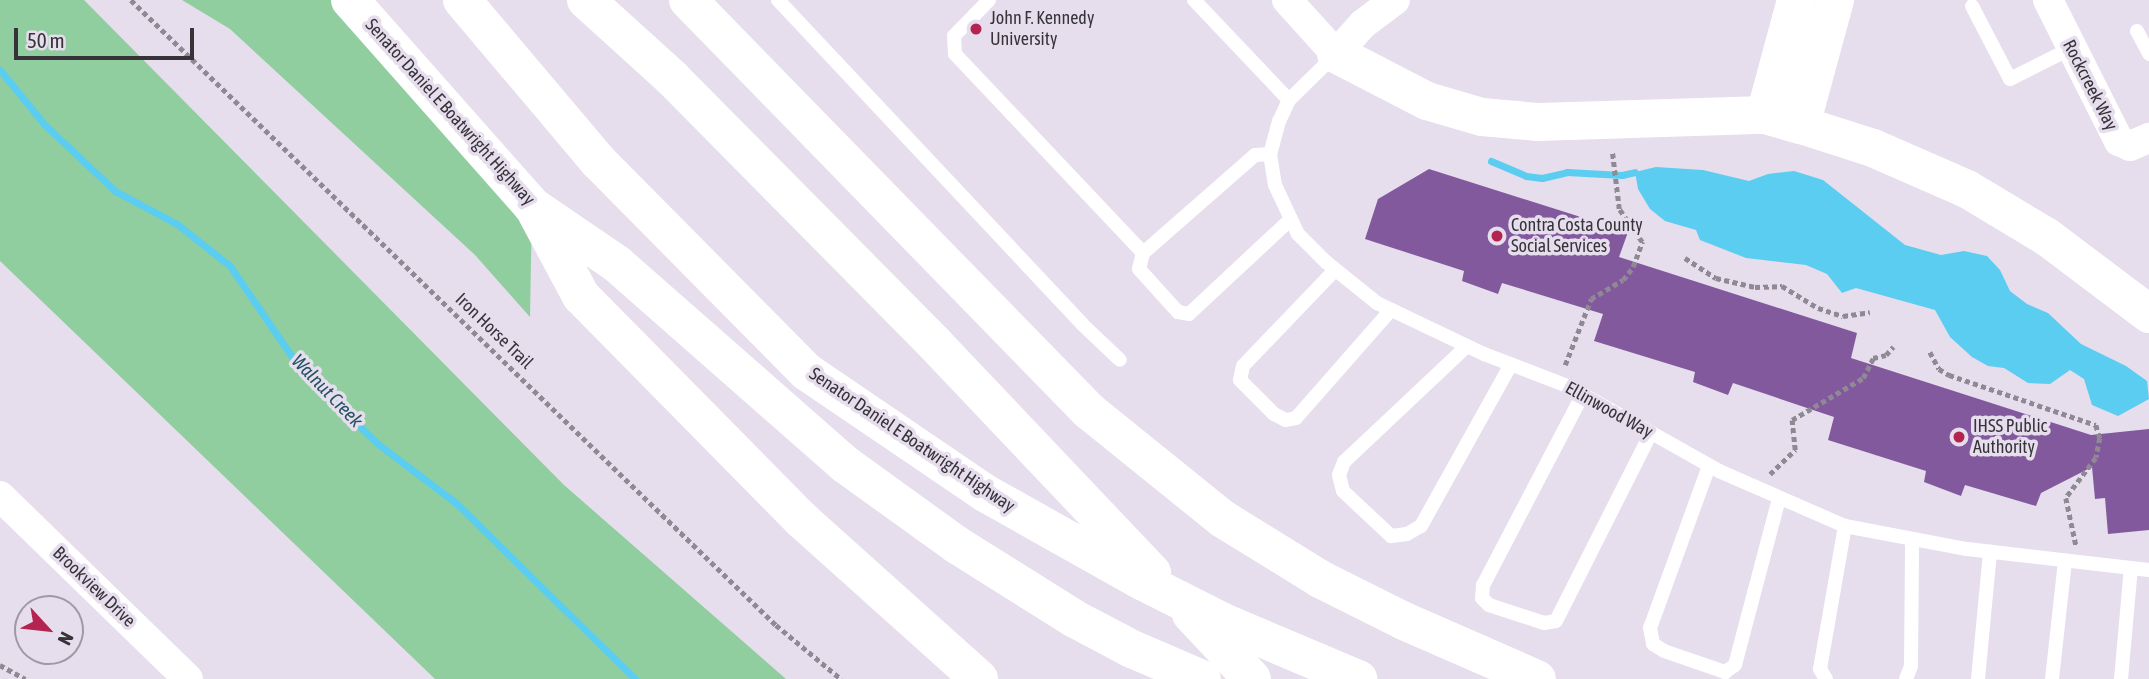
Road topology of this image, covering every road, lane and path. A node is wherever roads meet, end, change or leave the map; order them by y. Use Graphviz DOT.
graph roads {
  1 [pos="131,0"];
  2 [pos="350,0"];
  3 [pos="462,0"];
  4 [pos="586,0"];
  5 [pos="625,0"];
  6 [pos="688,0"];
  7 [pos="779,0"];
  8 [pos="967,0"];
  9 [pos="989,0"];
  10 [pos="1194,0"];
  11 [pos="1287,0"];
  12 [pos="1395,0"];
  13 [pos="1796,0"];
  14 [pos="1835,0"];
  15 [pos="2048,0"];
  16 [pos="1972,6"];
  17 [pos="977,11"];
  18 [pos="2137,31"];
  19 [pos="2072,48"];
  20 [pos="1336,54"];
  21 [pos="2149,54"];
  22 [pos="672,78"];
  23 [pos="1289,100"];
  24 [pos="1783,120"];
  25 [pos="2149,138"];
  26 [pos="1270,154"];
  27 [pos="1614,169"];
  28 [pos="532,206"];
  29 [pos="1291,219"];
  30 [pos="1143,253"];
  31 [pos="1685,258"];
  32 [pos="1335,270"];
  33 [pos="1391,310"];
  34 [pos="1870,312"];
  35 [pos="2149,314"];
  36 [pos="1467,346"];
  37 [pos="1893,347"];
  38 [pos="1930,352"];
  39 [pos="1120,360"];
  40 [pos="1511,364"];
  41 [pos="1559,383"];
  42 [pos="1583,394"];
  43 [pos="1651,433"];
  44 [pos="1709,467"];
  45 [pos="1754,489"];
  46 [pos="0,496"];
  47 [pos="1779,499"];
  48 [pos="1845,526"];
  49 [pos="1912,540"];
  50 [pos="1990,552"];
  51 [pos="2072,562"];
  52 [pos="2131,568"];
  53 [pos="2149,570"];
  54 [pos="0,665"];
  55 [pos="25,679"];
  56 [pos="188,679"];
  57 [pos="841,679"];
  58 [pos="979,679"];
  59 [pos="1202,679"];
  60 [pos="1252,679"];
  61 [pos="1358,679"];
  62 [pos="1538,679"];
  63 [pos="1826,679"];
  64 [pos="1906,679"];
  65 [pos="1978,679"];
  66 [pos="2052,679"];
  67 [pos="2121,679"];
  1 -- 57 [label="path, Iron Horse Trail"];
  2 -- 28 [label="main road, Senator Daniel E Boatwright Highway"];
  3 -- 61 [label="main road, Senator Daniel E Boatwright Highway"];
  4 -- 22 [label="main road"];
  5 -- 22 [label="main road"];
  6 -- 62 [label="main road"];
  7 -- 39 [label="lane"];
  8 -- 17 [label="lane"];
  9 -- 17 [label="lane"];
  10 -- 23 [label="lane"];
  11 -- 20 [label="street"];
  12 -- 20 [label="street"];
  13 -- 24 [label="main road"];
  14 -- 24 [label="main road"];
  15 -- 19 [label="street, Rockcreek Way"];
  16 -- 19 [label="lane"];
  17 -- 30 [label="lane"];
  18 -- 21 [label="lane"];
  19 -- 25 [label="street, Rockcreek Way"];
  20 -- 23 [label="lane, Ellinwood Way"];
  20 -- 24 [label="main road"];
  22 -- 60 [label="main road"];
  23 -- 26 [label="lane, Ellinwood Way"];
  24 -- 35 [label="main road"];
  26 -- 29 [label="lane, Ellinwood Way"];
  26 -- 30 [label="lane"];
  27 -- 41 [label="path"];
  28 -- 58 [label="main road"];
  28 -- 59 [label="main road, Senator Daniel E Boatwright Highway"];
  29 -- 30 [label="lane"];
  29 -- 32 [label="lane, Ellinwood Way"];
  31 -- 34 [label="path"];
  32 -- 33 [label="lane, Ellinwood Way"];
  32 -- 33 [label="lane"];
  33 -- 36 [label="lane, Ellinwood Way"];
  36 -- 40 [label="lane, Ellinwood Way"];
  36 -- 40 [label="lane"];
  37 -- 45 [label="path"];
  38 -- 51 [label="path"];
  40 -- 41 [label="lane, Ellinwood Way"];
  41 -- 42 [label="lane, Ellinwood Way"];
  42 -- 43 [label="lane, Ellinwood Way"];
  42 -- 43 [label="lane"];
  43 -- 44 [label="lane, Ellinwood Way"];
  44 -- 45 [label="lane, Ellinwood Way"];
  44 -- 47 [label="lane"];
  45 -- 47 [label="lane, Ellinwood Way"];
  46 -- 56 [label="street, Brookview Drive"];
  47 -- 48 [label="lane, Ellinwood Way"];
  48 -- 49 [label="lane, Ellinwood Way"];
  48 -- 63 [label="lane"];
  49 -- 50 [label="lane, Ellinwood Way"];
  49 -- 64 [label="lane"];
  50 -- 51 [label="lane, Ellinwood Way"];
  50 -- 65 [label="lane"];
  51 -- 52 [label="lane, Ellinwood Way"];
  51 -- 66 [label="lane"];
  52 -- 53 [label="lane, Ellinwood Way"];
  52 -- 67 [label="lane"];
  54 -- 55 [label="path"];
}
